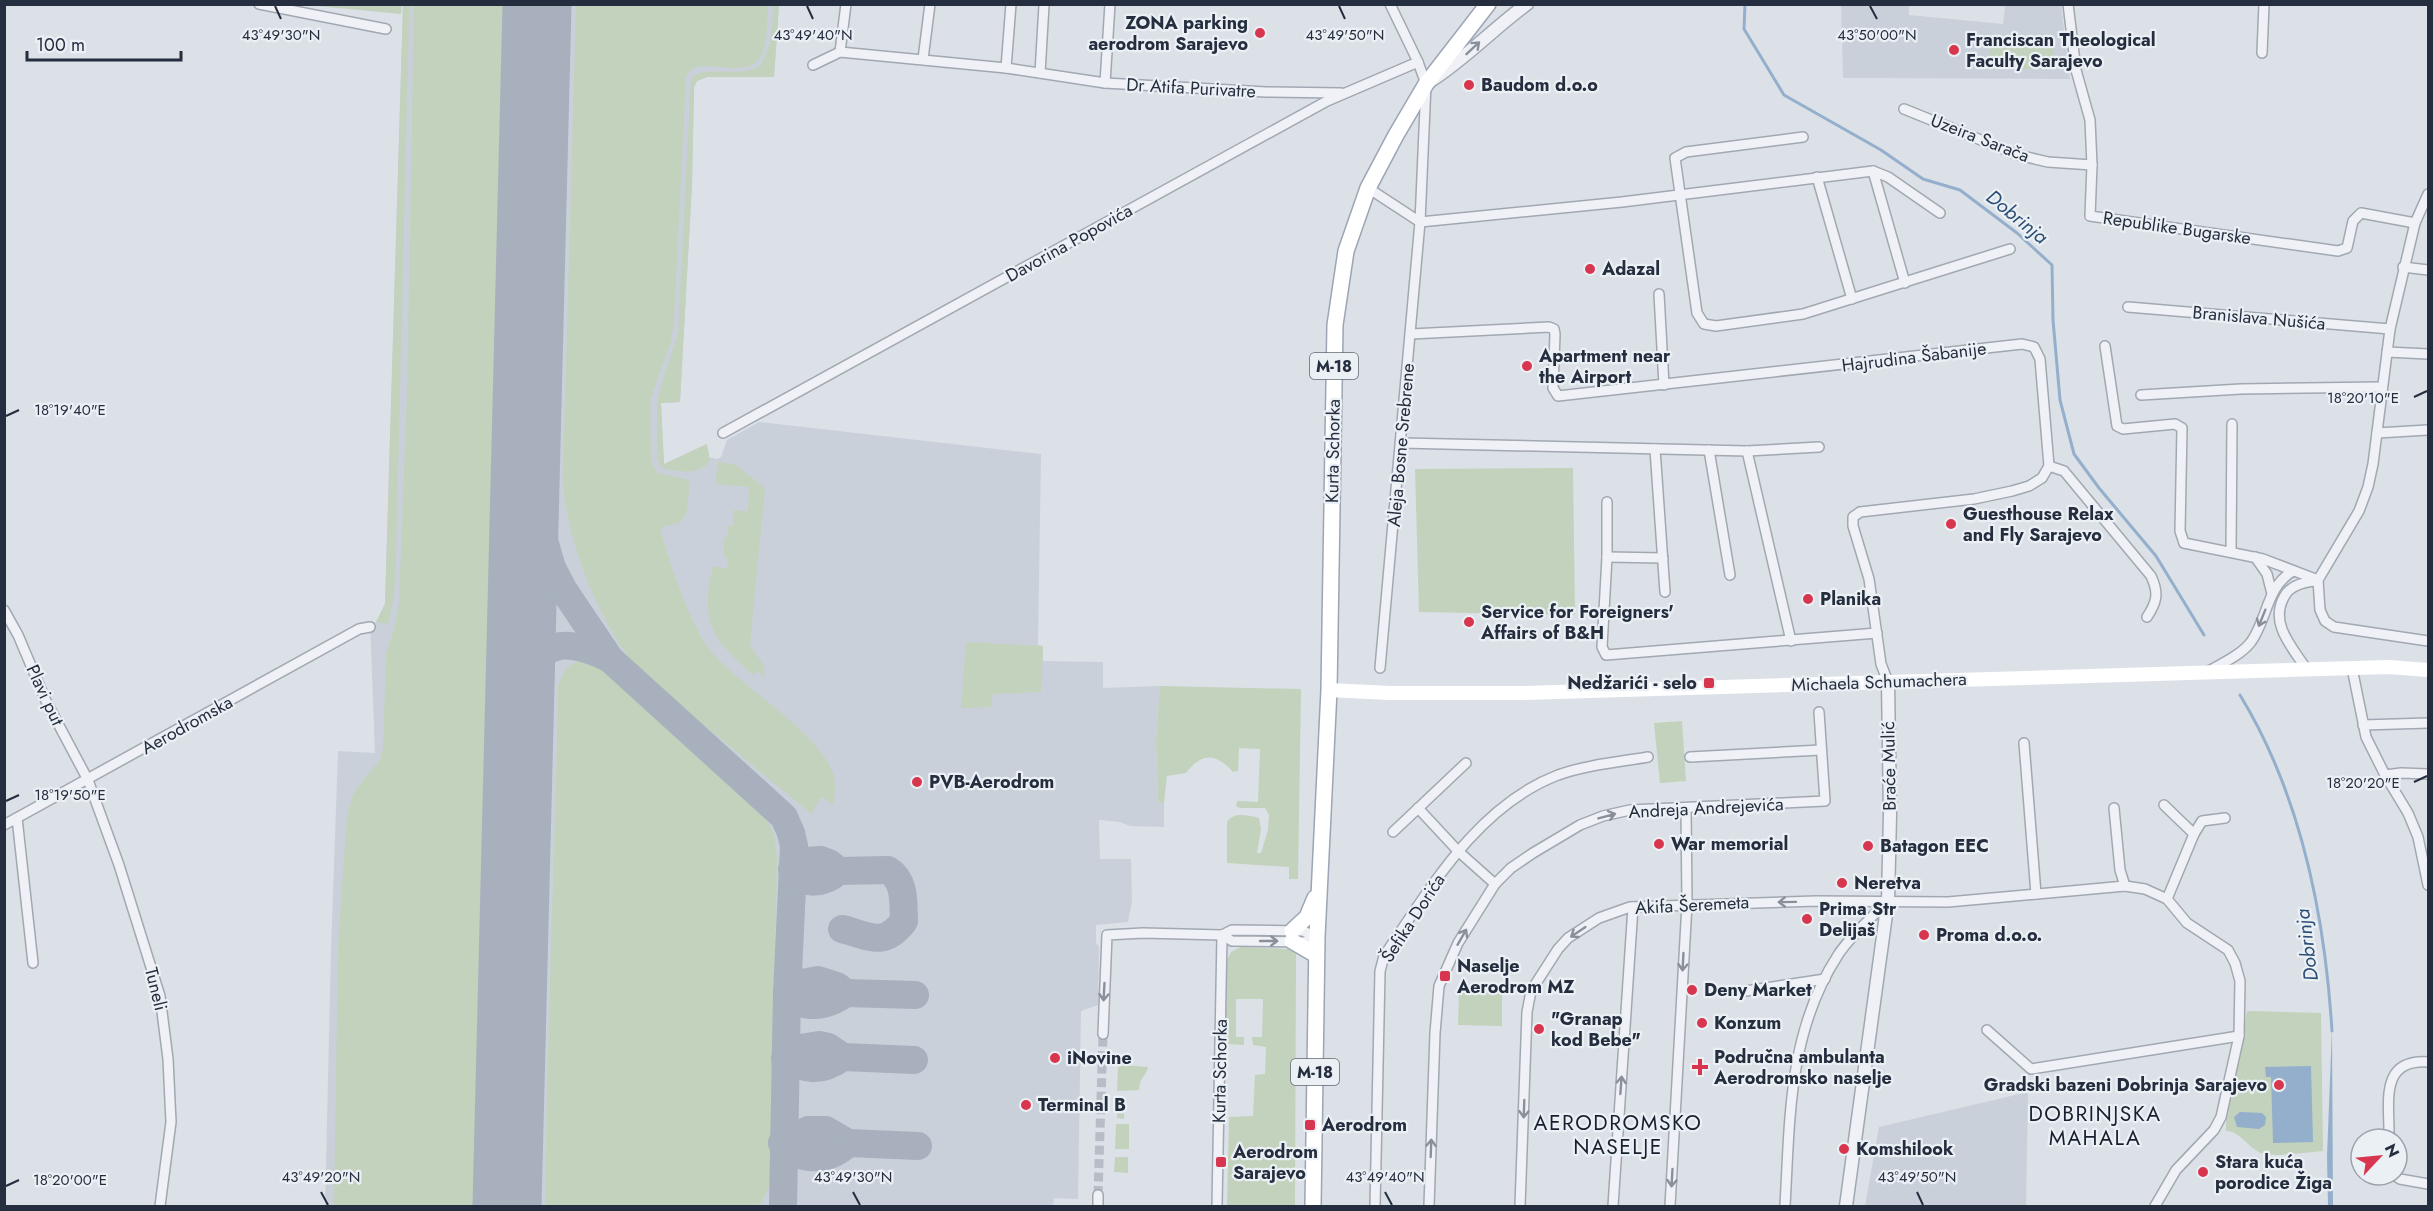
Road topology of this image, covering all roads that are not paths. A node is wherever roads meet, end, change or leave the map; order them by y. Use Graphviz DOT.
graph roads {
  1 [pos="259,4"];
  2 [pos="846,4"];
  3 [pos="930,4"];
  4 [pos="1011,4"];
  5 [pos="1110,4"];
  6 [pos="1390,4"];
  7 [pos="1488,4"];
  8 [pos="1527,4"];
  9 [pos="2068,4"];
  10 [pos="2264,4"];
  11 [pos="1044,5"];
  12 [pos="386,29"];
  13 [pos="840,52"];
  14 [pos="2262,53"];
  15 [pos="923,60"];
  16 [pos="1418,62"];
  17 [pos="813,65"];
  18 [pos="1006,68"];
  19 [pos="1040,73"];
  20 [pos="1105,83"];
  21 [pos="1426,84"];
  22 [pos="1343,93"];
  23 [pos="1904,109"];
  24 [pos="1803,137"];
  25 [pos="2092,165"];
  26 [pos="1872,171"];
  27 [pos="1817,177"];
  28 [pos="1368,188"];
  29 [pos="2428,194"];
  30 [pos="1678,195"];
  31 [pos="1940,213"];
  32 [pos="1420,222"];
  33 [pos="2415,224"];
  34 [pos="2010,249"];
  35 [pos="2403,267"];
  36 [pos="2428,270"];
  37 [pos="1905,283"];
  38 [pos="1659,294"];
  39 [pos="1852,299"];
  40 [pos="2128,307"];
  41 [pos="2390,329"];
  42 [pos="1411,334"];
  43 [pos="2105,346"];
  44 [pos="2387,352"];
  45 [pos="2428,354"];
  46 [pos="1664,385"];
  47 [pos="2382,387"];
  48 [pos="2141,395"];
  49 [pos="2232,424"];
  50 [pos="2428,430"];
  51 [pos="723,433"];
  52 [pos="2377,433"];
  53 [pos="1402,443"];
  54 [pos="1819,447"];
  55 [pos="1655,449"];
  56 [pos="1709,450"];
  57 [pos="1747,451"];
  58 [pos="2049,466"];
  59 [pos="1607,502"];
  60 [pos="2231,552"];
  61 [pos="1607,557"];
  62 [pos="2255,557"];
  63 [pos="1663,558"];
  64 [pos="2293,571"];
  65 [pos="1730,575"];
  66 [pos="2318,580"];
  67 [pos="1665,592"];
  68 [pos="2286,593"];
  69 [pos="2272,594"];
  70 [pos="4,610"];
  71 [pos="2147,617"];
  72 [pos="370,627"];
  73 [pos="1877,633"];
  74 [pos="1791,641"];
  75 [pos="2428,641"];
  76 [pos="1380,668"];
  77 [pos="2352,668"];
  78 [pos="2307,670"];
  79 [pos="2428,670"];
  80 [pos="2206,673"];
  81 [pos="1888,682"];
  82 [pos="1329,690"];
  83 [pos="1819,711"];
  84 [pos="2428,723"];
  85 [pos="2363,725"];
  86 [pos="2024,743"];
  87 [pos="1821,750"];
  88 [pos="1648,757"];
  89 [pos="1690,758"];
  90 [pos="1466,763"];
  91 [pos="2428,774"];
  92 [pos="2385,775"];
  93 [pos="87,780"];
  94 [pos="2164,805"];
  95 [pos="1418,808"];
  96 [pos="2114,808"];
  97 [pos="1686,809"];
  98 [pos="17,818"];
  99 [pos="2225,818"];
  100 [pos="4,825"];
  101 [pos="1393,832"];
  102 [pos="2194,834"];
  103 [pos="1458,851"];
  104 [pos="1495,884"];
  105 [pos="2428,885"];
  106 [pos="2125,886"];
  107 [pos="1319,890"];
  108 [pos="2036,894"];
  109 [pos="2167,899"];
  110 [pos="1888,900"];
  111 [pos="1686,904"];
  112 [pos="1632,907"];
  113 [pos="1222,935"];
  114 [pos="1292,936"];
  115 [pos="1317,937"];
  116 [pos="1316,955"];
  117 [pos="33,963"];
  118 [pos="1826,978"];
  119 [pos="1746,991"];
  120 [pos="1987,1030"];
  121 [pos="1103,1034"];
  122 [pos="2239,1036"];
  123 [pos="2428,1062"];
  124 [pos="2389,1127"];
  125 [pos="2409,1181"];
  126 [pos="2428,1184"];
  127 [pos="1098,1195"];
  128 [pos="160,1206"];
  129 [pos="1098,1206"];
  130 [pos="1217,1206"];
  131 [pos="1313,1206"];
  132 [pos="1375,1206"];
  133 [pos="1429,1206"];
  134 [pos="1520,1206"];
  135 [pos="1613,1206"];
  136 [pos="1670,1206"];
  137 [pos="1785,1206"];
  138 [pos="1846,1206"];
  139 [pos="2155,1206"];
  1 -- 12 [label="street"];
  2 -- 13 [label="street"];
  3 -- 15 [label="street"];
  4 -- 18 [label="street"];
  5 -- 20 [label="street"];
  6 -- 16 [label="street"];
  7 -- 21 [label="main road, Kurta Schorka / M-18"];
  21 -- 8 [label="street, one-way"];
  9 -- 25 [label="street, Republike Bugarske"];
  10 -- 14 [label="street"];
  11 -- 19 [label="street"];
  13 -- 15 [label="street, Dr Atifa Purivatre"];
  13 -- 17 [label="street"];
  15 -- 18 [label="street, Dr Atifa Purivatre"];
  16 -- 21 [label="street"];
  16 -- 22 [label="street, Davorina Popovića"];
  18 -- 19 [label="street, Dr Atifa Purivatre"];
  19 -- 20 [label="street, Dr Atifa Purivatre"];
  20 -- 22 [label="street, Dr Atifa Purivatre"];
  21 -- 28 [label="main road, Kurta Schorka / M-18"];
  21 -- 32 [label="street, Aleja Bosne Srebrene"];
  22 -- 51 [label="street, Davorina Popovića"];
  23 -- 25 [label="street, Uzeira Sarača"];
  24 -- 30 [label="street"];
  25 -- 33 [label="street, Republike Bugarske"];
  26 -- 27 [label="street"];
  26 -- 31 [label="street"];
  26 -- 37 [label="street"];
  27 -- 30 [label="street"];
  27 -- 39 [label="street"];
  28 -- 32 [label="street"];
  28 -- 82 [label="main road, Kurta Schorka / M-18"];
  29 -- 33 [label="street"];
  30 -- 32 [label="street"];
  30 -- 39 [label="street"];
  32 -- 42 [label="street, Aleja Bosne Srebrene"];
  33 -- 35 [label="street"];
  34 -- 37 [label="street"];
  35 -- 36 [label="street"];
  35 -- 41 [label="street"];
  37 -- 39 [label="street"];
  38 -- 46 [label="street"];
  40 -- 41 [label="street, Branislava Nušića"];
  41 -- 44 [label="street"];
  42 -- 46 [label="street, Hajrudina Šabanije"];
  42 -- 53 [label="street, Aleja Bosne Srebrene"];
  43 -- 60 [label="street"];
  44 -- 45 [label="street"];
  44 -- 47 [label="street"];
  46 -- 58 [label="street, Hajrudina Šabanije"];
  47 -- 48 [label="street"];
  47 -- 52 [label="street"];
  49 -- 60 [label="street"];
  50 -- 52 [label="street"];
  52 -- 66 [label="street"];
  53 -- 55 [label="street"];
  53 -- 76 [label="street, Aleja Bosne Srebrene"];
  54 -- 57 [label="street"];
  55 -- 56 [label="street"];
  55 -- 63 [label="street"];
  56 -- 57 [label="street"];
  56 -- 65 [label="street"];
  57 -- 74 [label="street"];
  58 -- 71 [label="street"];
  58 -- 73 [label="street"];
  59 -- 61 [label="street"];
  60 -- 62 [label="street"];
  61 -- 63 [label="street"];
  61 -- 74 [label="street"];
  62 -- 64 [label="street"];
  62 -- 69 [label="street"];
  63 -- 67 [label="street"];
  64 -- 66 [label="street"];
  64 -- 68 [label="street"];
  64 -- 69 [label="street"];
  66 -- 68 [label="street"];
  66 -- 75 [label="street"];
  68 -- 78 [label="street"];
  69 -- 80 [label="street, one-way"];
  70 -- 93 [label="street, Plavi put"];
  72 -- 93 [label="street, Aerodromska"];
  73 -- 74 [label="street"];
  73 -- 81 [label="street"];
  77 -- 78 [label="main road, Michaela Schumachera"];
  77 -- 79 [label="main road, Michaela Schumachera"];
  77 -- 85 [label="street"];
  78 -- 80 [label="main road, Michaela Schumachera"];
  80 -- 81 [label="main road, Michaela Schumachera"];
  81 -- 82 [label="main road, Michaela Schumachera"];
  81 -- 110 [label="street, Braće Mulić"];
  82 -- 107 [label="main road, Kurta Schorka / M-18"];
  83 -- 87 [label="street, Andreja Andrejevića"];
  84 -- 85 [label="street"];
  85 -- 92 [label="street"];
  86 -- 108 [label="street"];
  87 -- 89 [label="street"];
  87 -- 97 [label="street, Andreja Andrejevića"];
  88 -- 103 [label="street, Šefika Dorića"];
  90 -- 95 [label="street"];
  91 -- 92 [label="street"];
  92 -- 105 [label="street"];
  93 -- 98 [label="street, Aerodromska"];
  93 -- 128 [label="street, Tuneli"];
  94 -- 102 [label="street"];
  95 -- 101 [label="street"];
  95 -- 103 [label="street"];
  96 -- 106 [label="street"];
  104 -- 97 [label="street, Andreja Andrejevića, one-way"];
  97 -- 111 [label="street"];
  98 -- 100 [label="street, Aerodromska"];
  98 -- 117 [label="street"];
  99 -- 102 [label="street"];
  102 -- 109 [label="street"];
  103 -- 104 [label="street"];
  103 -- 132 [label="street, Šefika Dorića"];
  133 -- 104 [label="street, Andreja Andrejevića, one-way"];
  106 -- 108 [label="street, Akifa Šeremeta"];
  106 -- 109 [label="street, Akifa Šeremeta"];
  107 -- 114 [label="main road"];
  107 -- 115 [label="main road, Kurta Schorka / M-18"];
  108 -- 110 [label="street, Akifa Šeremeta"];
  109 -- 122 [label="street"];
  110 -- 111 [label="street, Akifa Šeremeta, one-way"];
  110 -- 118 [label="street"];
  110 -- 138 [label="street, Braće Mulić"];
  111 -- 112 [label="street, Akifa Šeremeta"];
  111 -- 136 [label="street, one-way"];
  112 -- 134 [label="street, Akifa Šeremeta, one-way"];
  135 -- 112 [label="street, one-way"];
  113 -- 114 [label="street"];
  113 -- 121 [label="street, one-way"];
  113 -- 130 [label="street, Kurta Schorka"];
  114 -- 115 [label="street"];
  114 -- 116 [label="main road"];
  115 -- 116 [label="main road, Kurta Schorka / M-18"];
  116 -- 131 [label="main road, Kurta Schorka / M-18"];
  118 -- 119 [label="street"];
  118 -- 137 [label="street"];
  120 -- 122 [label="street"];
  122 -- 139 [label="street"];
  123 -- 124 [label="street"];
  125 -- 126 [label="street"];
  127 -- 129 [label="street"];
}
